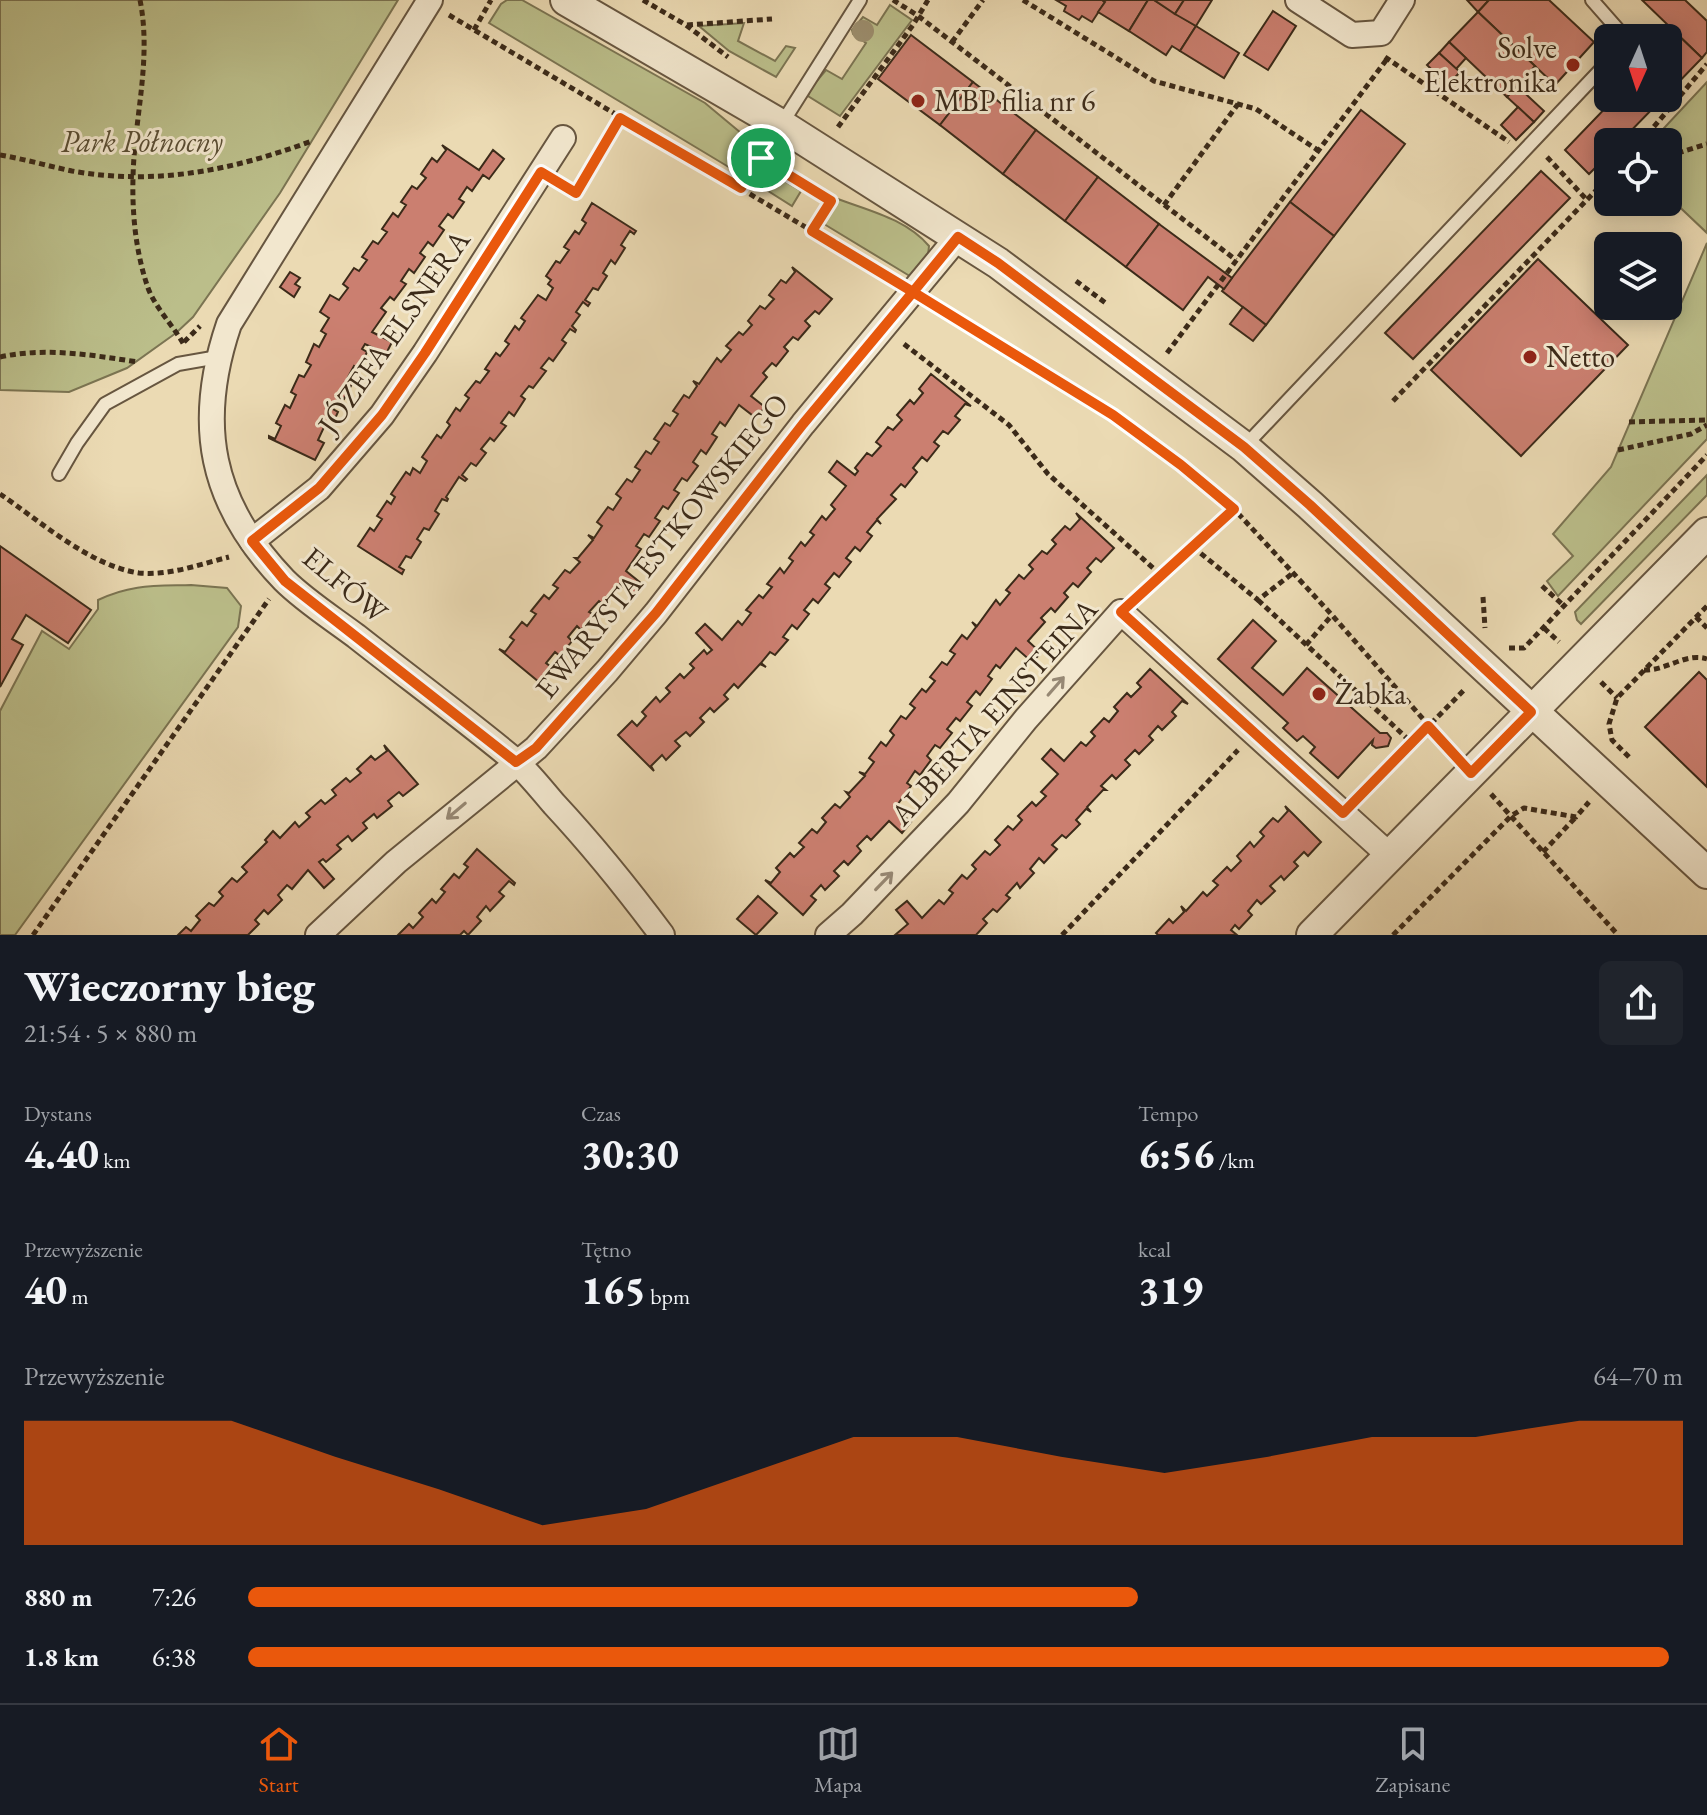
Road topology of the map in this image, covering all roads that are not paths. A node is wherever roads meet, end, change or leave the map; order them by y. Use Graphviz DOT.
graph roads {
  1 [pos="566,0"];
  2 [pos="860,0"];
  3 [pos="1298,0"];
  4 [pos="1402,0"];
  5 [pos="1592,0"];
  6 [pos="436,6"];
  7 [pos="1613,24"];
  8 [pos="1594,77"];
  9 [pos="781,125"];
  10 [pos="563,138"];
  11 [pos="958,237"];
  12 [pos="218,357"];
  13 [pos="1244,447"];
  14 [pos="59,474"];
  15 [pos="1707,533"];
  16 [pos="252,541"];
  17 [pos="1531,712"];
  18 [pos="516,762"];
  19 [pos="1389,855"];
  20 [pos="1707,873"];
  21 [pos="318,935"];
  22 [pos="662,935"];
  23 [pos="828,935"];
  24 [pos="1312,935"];
  1 -- 9 [label="street"];
  2 -- 9 [label="lane"];
  3 -- 4 [label="street"];
  5 -- 7 [label="lane"];
  6 -- 12 [label="street, ELFÓW"];
  8 -- 13 [label="lane"];
  9 -- 11 [label="street"];
  10 -- 16 [label="street, JÓZEFA ELSNERA"];
  11 -- 13 [label="street"];
  11 -- 18 [label="street, EWARYSTA ESTKOWSKIEGO"];
  12 -- 14 [label="lane"];
  12 -- 16 [label="street, ELFÓW"];
  13 -- 17 [label="street"];
  15 -- 17 [label="street"];
  16 -- 18 [label="street, ELFÓW"];
  17 -- 19 [label="street"];
  17 -- 20 [label="street"];
  18 -- 21 [label="street, EWARYSTA ESTKOWSKIEGO, one-way"];
  18 -- 22 [label="street, ELFÓW"];
  23 -- 19 [label="street, ALBERTA EINSTEINA, one-way"];
  19 -- 24 [label="street"];
}
